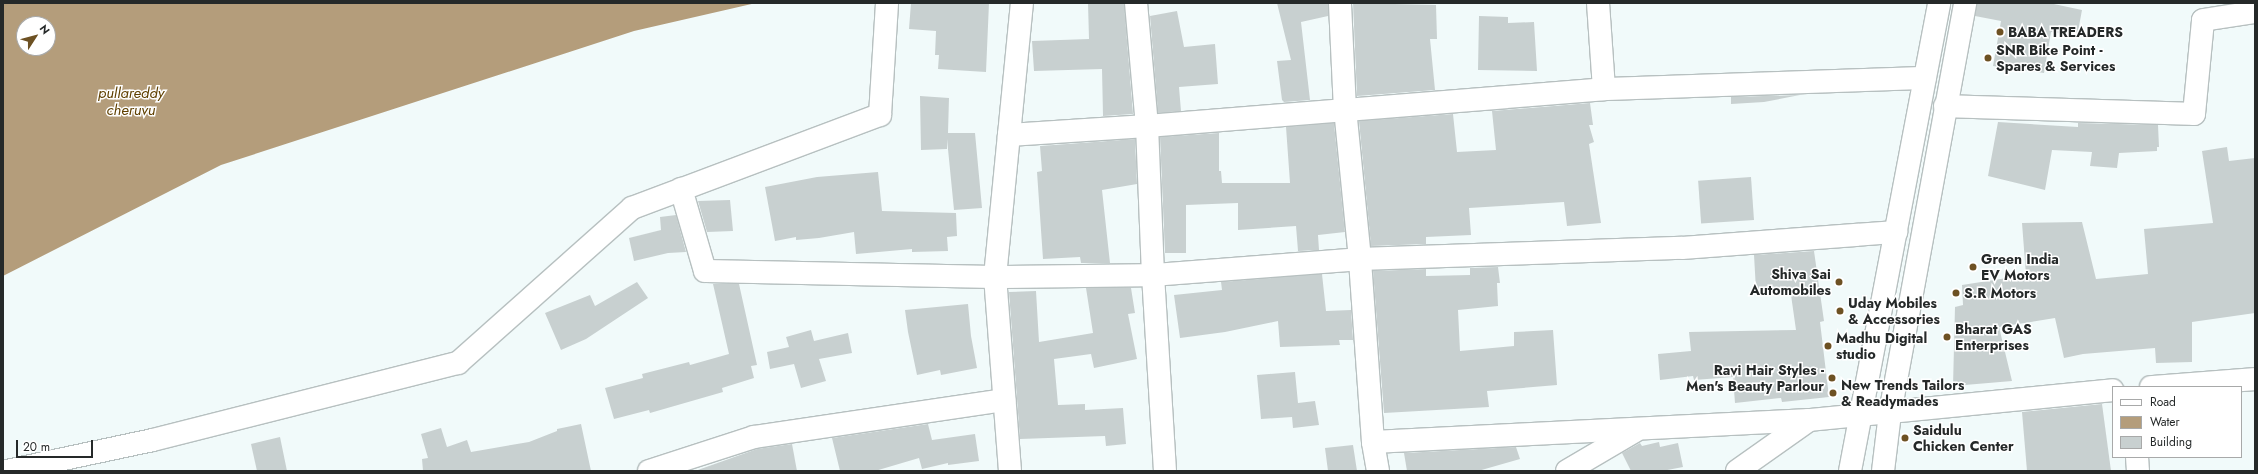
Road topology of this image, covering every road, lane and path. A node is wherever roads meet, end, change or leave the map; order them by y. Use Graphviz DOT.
graph roads {
  1 [pos="887,3"];
  2 [pos="1022,3"];
  3 [pos="1136,3"];
  4 [pos="1340,3"];
  5 [pos="1598,3"];
  6 [pos="1939,3"];
  7 [pos="1964,3"];
  8 [pos="2203,11"];
  9 [pos="2255,12"];
  10 [pos="1925,78"];
  11 [pos="1604,89"];
  12 [pos="1945,106"];
  13 [pos="1345,110"];
  14 [pos="1147,126"];
  15 [pos="1010,135"];
  16 [pos="681,189"];
  17 [pos="1896,232"];
  18 [pos="1360,259"];
  19 [pos="1153,275"];
  20 [pos="995,277"];
  21 [pos="2255,380"];
  22 [pos="2166,386"];
  23 [pos="2112,390"];
  24 [pos="1004,400"];
  25 [pos="1890,413"];
  26 [pos="1861,415"];
  27 [pos="1809,420"];
  28 [pos="1639,429"];
  29 [pos="1373,442"];
  30 [pos="2137,458"];
  31 [pos="1161,470"];
  32 [pos="7,471"];
  33 [pos="649,471"];
  34 [pos="1010,471"];
  35 [pos="1378,471"];
  36 [pos="1567,471"];
  37 [pos="1737,471"];
  38 [pos="1850,471"];
  39 [pos="1883,471"];
  40 [pos="2138,471"];
  1 -- 16 [label="street"];
  2 -- 15 [label="street"];
  3 -- 14 [label="street"];
  4 -- 13 [label="street"];
  5 -- 11 [label="street"];
  6 -- 10 [label="street"];
  7 -- 12 [label="street"];
  8 -- 9 [label="street"];
  8 -- 12 [label="street"];
  10 -- 11 [label="street"];
  10 -- 17 [label="street"];
  11 -- 13 [label="street"];
  12 -- 25 [label="street"];
  13 -- 14 [label="street"];
  13 -- 18 [label="street"];
  14 -- 15 [label="street"];
  14 -- 19 [label="street"];
  15 -- 20 [label="street"];
  16 -- 20 [label="street"];
  16 -- 32 [label="street"];
  17 -- 18 [label="street"];
  17 -- 26 [label="street"];
  18 -- 19 [label="street"];
  18 -- 29 [label="street"];
  19 -- 20 [label="street"];
  19 -- 31 [label="street"];
  20 -- 24 [label="street"];
  21 -- 22 [label="street"];
  23 -- 25 [label="street"];
  24 -- 33 [label="street"];
  24 -- 34 [label="street"];
  25 -- 26 [label="street"];
  25 -- 39 [label="street"];
  26 -- 27 [label="street"];
  26 -- 38 [label="street"];
  27 -- 28 [label="street"];
  27 -- 37 [label="street"];
  28 -- 29 [label="street"];
  28 -- 36 [label="street"];
  29 -- 35 [label="street"];
  30 -- 40 [label="street"];
}
